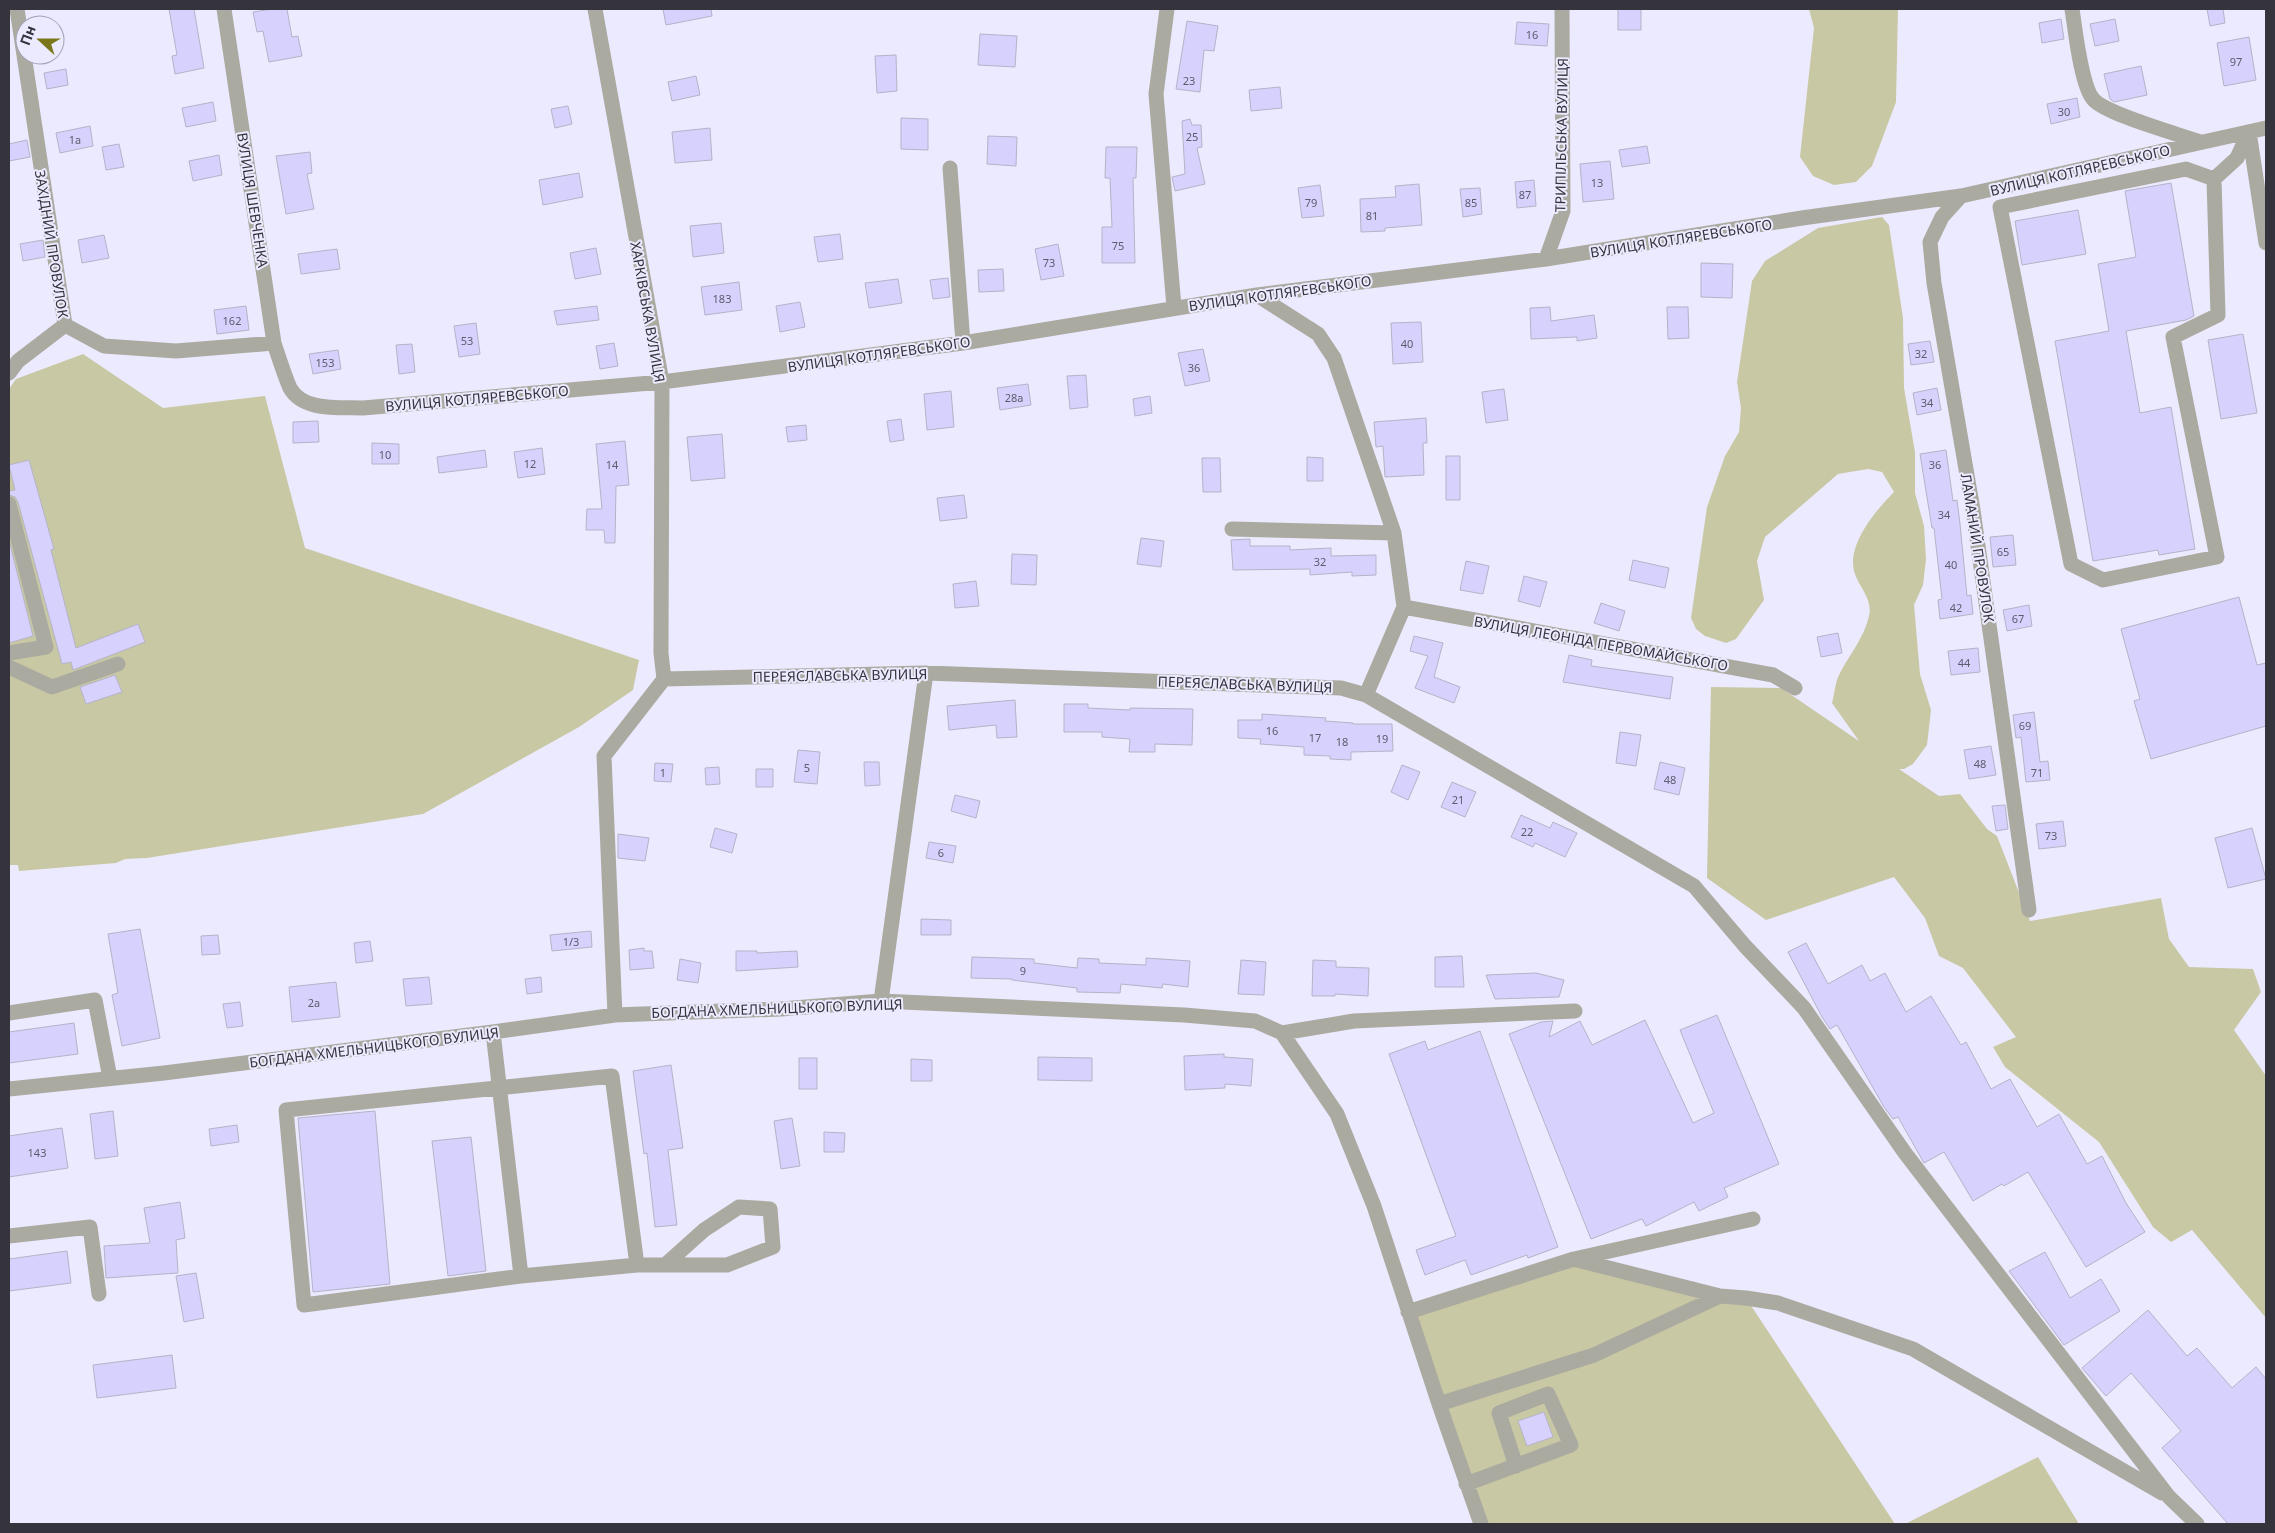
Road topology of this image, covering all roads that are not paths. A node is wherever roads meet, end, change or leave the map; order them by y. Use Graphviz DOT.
graph roads {
  1 [pos="17,9"];
  2 [pos="224,9"];
  3 [pos="595,9"];
  4 [pos="1167,9"];
  5 [pos="1562,9"];
  6 [pos="2072,9"];
  7 [pos="2266,128"];
  8 [pos="2249,132"];
  9 [pos="2200,142"];
  10 [pos="950,168"];
  11 [pos="2214,180"];
  12 [pos="1961,196"];
  13 [pos="2266,243"];
  14 [pos="1546,259"];
  15 [pos="1257,295"];
  16 [pos="1174,307"];
  17 [pos="65,325"];
  18 [pos="274,343"];
  19 [pos="963,343"];
  20 [pos="9,373"];
  21 [pos="662,382"];
  22 [pos="291,390"];
  23 [pos="9,504"];
  24 [pos="1232,530"];
  25 [pos="1394,532"];
  26 [pos="1404,607"];
  27 [pos="9,653"];
  28 [pos="118,664"];
  29 [pos="9,667"];
  30 [pos="926,673"];
  31 [pos="664,679"];
  32 [pos="1796,688"];
  33 [pos="1366,695"];
  34 [pos="2029,910"];
  35 [pos="881,1001"];
  36 [pos="1575,1011"];
  37 [pos="9,1013"];
  38 [pos="615,1015"];
  39 [pos="493,1032"];
  40 [pos="1282,1033"];
  41 [pos="110,1078"];
  42 [pos="9,1089"];
  43 [pos="499,1089"];
  44 [pos="1752,1219"];
  45 [pos="9,1236"];
  46 [pos="1574,1259"];
  47 [pos="637,1265"];
  48 [pos="665,1265"];
  49 [pos="521,1276"];
  50 [pos="99,1294"];
  51 [pos="1720,1296"];
  52 [pos="1408,1312"];
  53 [pos="1439,1404"];
  54 [pos="1516,1466"];
  55 [pos="1466,1484"];
  56 [pos="2169,1497"];
  57 [pos="1481,1524"];
  58 [pos="2197,1524"];
  1 -- 17 [label="street, ЗАХІДНИЙ ПРОВУЛОК"];
  2 -- 18 [label="street, ВУЛИЦЯ ШЕВЧЕНКА"];
  3 -- 21 [label="street, ХАРКІВСЬКА ВУЛИЦЯ"];
  4 -- 16 [label="street"];
  5 -- 14 [label="street, ТРИПІЛЬСЬКА ВУЛИЦЯ"];
  6 -- 9 [label="street"];
  7 -- 8 [label="street, ВУЛИЦЯ КОТЛЯРЕВСЬКОГО"];
  8 -- 9 [label="street, ВУЛИЦЯ КОТЛЯРЕВСЬКОГО"];
  8 -- 11 [label="street"];
  8 -- 13 [label="street"];
  9 -- 12 [label="street, ВУЛИЦЯ КОТЛЯРЕВСЬКОГО"];
  10 -- 19 [label="street"];
  11 -- 11 [label="street"];
  12 -- 14 [label="street, ВУЛИЦЯ КОТЛЯРЕВСЬКОГО"];
  12 -- 34 [label="street, ЛАМАНИЙ ПРОВУЛОК"];
  14 -- 15 [label="street, ВУЛИЦЯ КОТЛЯРЕВСЬКОГО"];
  15 -- 16 [label="street, ВУЛИЦЯ КОТЛЯРЕВСЬКОГО"];
  15 -- 25 [label="street"];
  16 -- 19 [label="street, ВУЛИЦЯ КОТЛЯРЕВСЬКОГО"];
  17 -- 18 [label="street, ЗАХІДНИЙ ПРОВУЛОК"];
  17 -- 20 [label="street"];
  18 -- 22 [label="street, ВУЛИЦЯ ШЕВЧЕНКА"];
  19 -- 21 [label="street, ВУЛИЦЯ КОТЛЯРЕВСЬКОГО"];
  21 -- 22 [label="street, ВУЛИЦЯ КОТЛЯРЕВСЬКОГО"];
  21 -- 31 [label="street, ХАРКІВСЬКА ВУЛИЦЯ"];
  23 -- 27 [label="street"];
  24 -- 25 [label="street"];
  25 -- 26 [label="street"];
  26 -- 32 [label="street, ВУЛИЦЯ ЛЕОНІДА ПЕРВОМАЙСЬКОГО"];
  26 -- 33 [label="street"];
  28 -- 29 [label="street"];
  30 -- 31 [label="street, ПЕРЕЯСЛАВСЬКА ВУЛИЦЯ"];
  30 -- 33 [label="street, ПЕРЕЯСЛАВСЬКА ВУЛИЦЯ"];
  30 -- 35 [label="street"];
  31 -- 38 [label="street"];
  33 -- 56 [label="street, ПЕРЕЯСЛАВСЬКА ВУЛИЦЯ"];
  35 -- 38 [label="street, БОГДАНА ХМЕЛЬНИЦЬКОГО ВУЛИЦЯ"];
  35 -- 40 [label="street, БОГДАНА ХМЕЛЬНИЦЬКОГО ВУЛИЦЯ"];
  36 -- 40 [label="street"];
  37 -- 41 [label="street"];
  38 -- 39 [label="street, БОГДАНА ХМЕЛЬНИЦЬКОГО ВУЛИЦЯ"];
  39 -- 41 [label="street, БОГДАНА ХМЕЛЬНИЦЬКОГО ВУЛИЦЯ"];
  39 -- 43 [label="street"];
  40 -- 52 [label="street"];
  41 -- 42 [label="street, БОГДАНА ХМЕЛЬНИЦЬКОГО ВУЛИЦЯ"];
  43 -- 47 [label="street"];
  43 -- 49 [label="street"];
  43 -- 49 [label="street"];
  44 -- 46 [label="street"];
  45 -- 50 [label="street"];
  46 -- 51 [label="street"];
  46 -- 52 [label="street"];
  47 -- 48 [label="street"];
  47 -- 49 [label="street"];
  48 -- 48 [label="street"];
  51 -- 53 [label="street"];
  51 -- 56 [label="street"];
  52 -- 53 [label="street"];
  53 -- 55 [label="street"];
  54 -- 54 [label="street"];
  54 -- 55 [label="street"];
  55 -- 57 [label="street"];
  56 -- 58 [label="street"];
}
